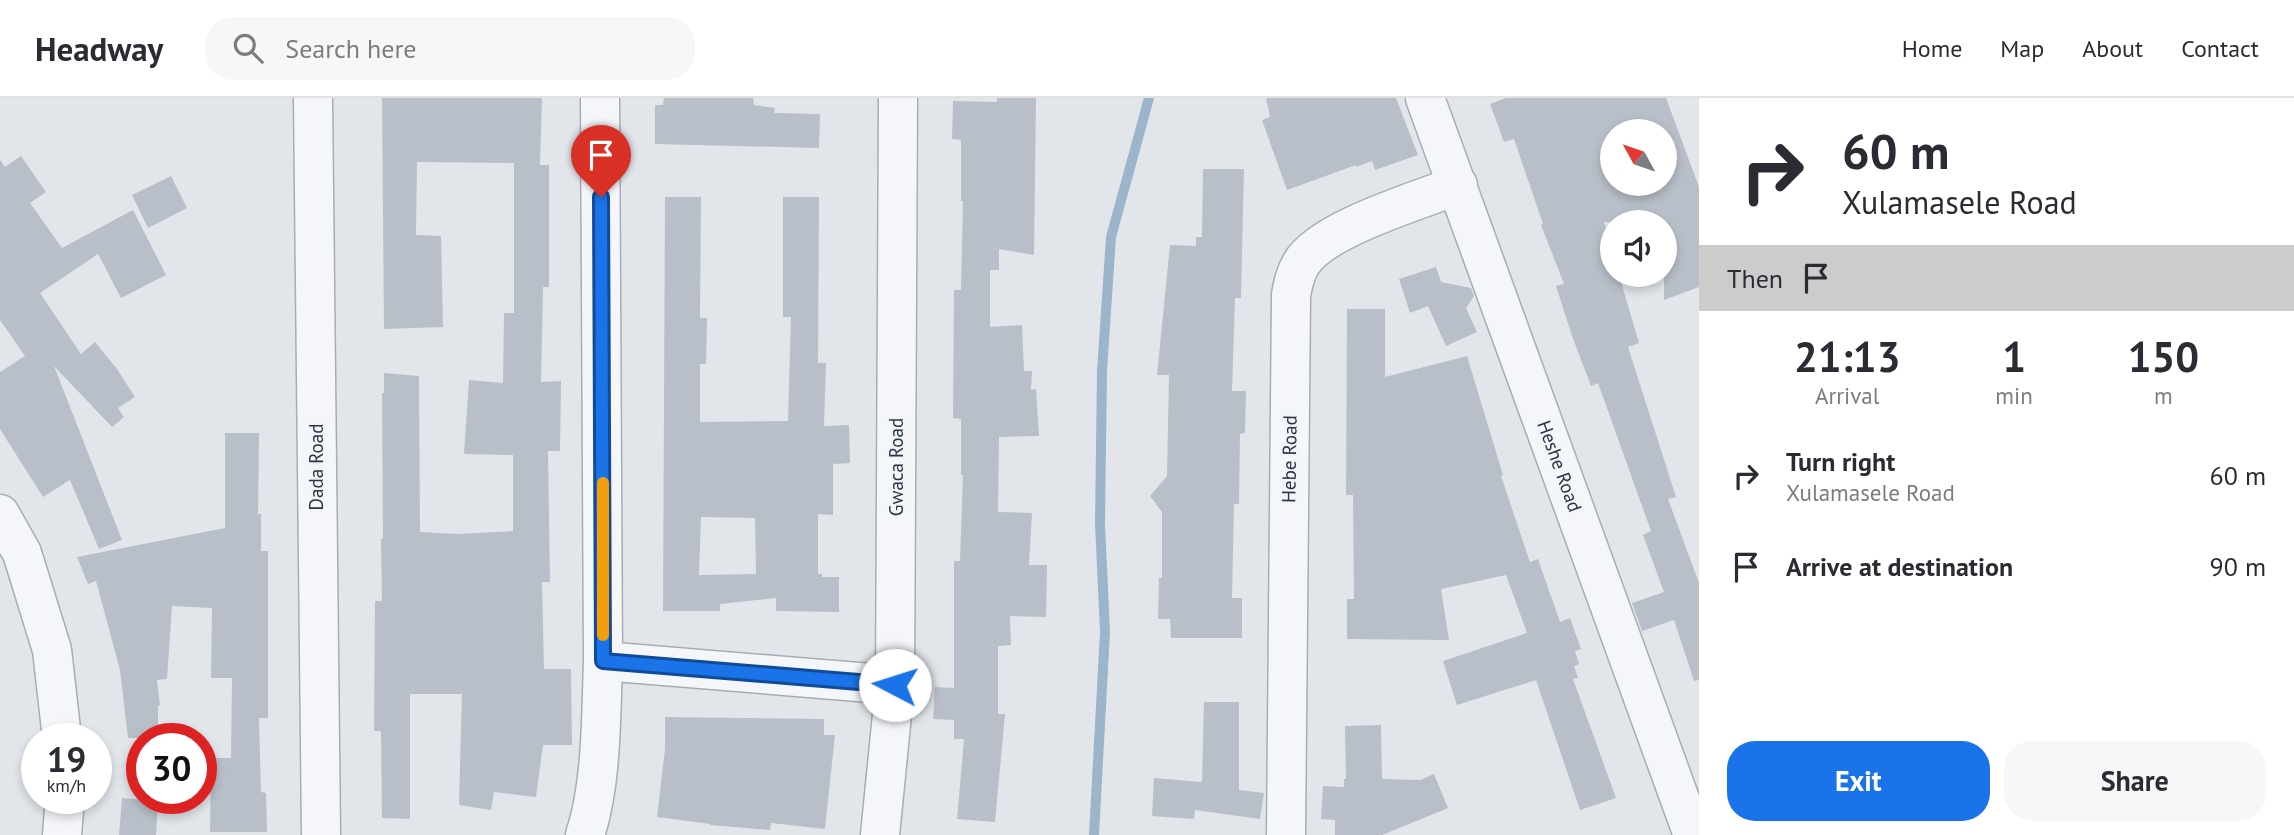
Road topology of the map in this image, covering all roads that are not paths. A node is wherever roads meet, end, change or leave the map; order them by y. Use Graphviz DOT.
graph roads {
  1 [pos="313,98"];
  2 [pos="600,98"];
  3 [pos="898,98"];
  4 [pos="1426,98"];
  5 [pos="1458,185"];
  6 [pos="0,514"];
  7 [pos="603,661"];
  8 [pos="895,685"];
  9 [pos="60,723"];
  10 [pos="64,814"];
  11 [pos="62,835"];
  12 [pos="321,835"];
  13 [pos="585,835"];
  14 [pos="880,835"];
  15 [pos="1286,835"];
  16 [pos="1693,835"];
  1 -- 12 [label="street, Dada Road"];
  2 -- 7 [label="street"];
  3 -- 8 [label="street, Gwaca Road"];
  4 -- 5 [label="street, Heshe Road"];
  5 -- 15 [label="street, Hebe Road"];
  5 -- 16 [label="street, Heshe Road"];
  6 -- 9 [label="street"];
  7 -- 8 [label="street"];
  7 -- 13 [label="street"];
  8 -- 14 [label="street, Gwaca Road"];
  10 -- 11 [label="street"];
}
